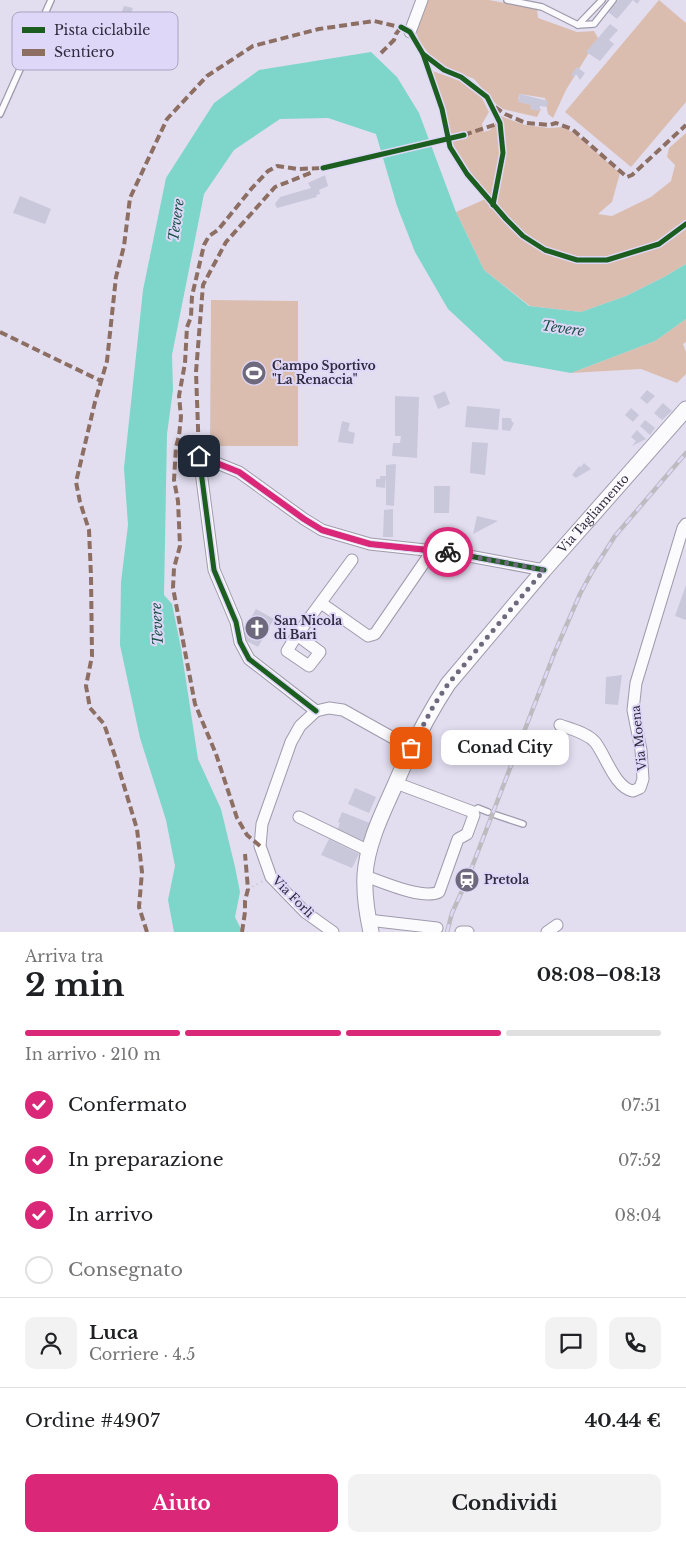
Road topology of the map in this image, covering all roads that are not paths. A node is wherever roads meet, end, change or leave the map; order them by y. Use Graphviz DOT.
graph roads {
  1 [pos="51,0"];
  2 [pos="422,0"];
  3 [pos="507,0"];
  4 [pos="602,0"];
  5 [pos="613,0"];
  6 [pos="46,12"];
  7 [pos="578,25"];
  8 [pos="410,32"];
  9 [pos="20,70"];
  10 [pos="0,114"];
  11 [pos="686,408"];
  12 [pos="686,524"];
  13 [pos="432,551"];
  14 [pos="352,560"];
  15 [pos="544,570"];
  16 [pos="321,603"];
  17 [pos="297,635"];
  18 [pos="316,711"];
  19 [pos="560,725"];
  20 [pos="411,748"];
  21 [pos="396,783"];
  22 [pos="473,812"];
  23 [pos="488,812"];
  24 [pos="496,815"];
  25 [pos="299,817"];
  26 [pos="523,824"];
  27 [pos="369,851"];
  28 [pos="365,876"];
  29 [pos="557,925"];
  30 [pos="370,926"];
  31 [pos="438,928"];
  32 [pos="333,932"];
  33 [pos="461,932"];
  34 [pos="468,932"];
  35 [pos="547,932"];
  1 -- 6 [label="lane"];
  2 -- 8 [label="street"];
  3 -- 7 [label="lane"];
  4 -- 7 [label="lane"];
  5 -- 7 [label="lane"];
  9 -- 10 [label="lane"];
  11 -- 15 [label="street, Via Tagliamento"];
  12 -- 19 [label="street, Via Moena"];
  13 -- 15 [label="street"];
  13 -- 16 [label="street"];
  13 -- 18 [label="street"];
  14 -- 16 [label="street"];
  15 -- 20 [label="street, Via Tagliamento"];
  16 -- 17 [label="street"];
  18 -- 20 [label="street"];
  18 -- 32 [label="street, Via Forlì"];
  20 -- 21 [label="street, Via Tagliamento"];
  21 -- 22 [label="street"];
  21 -- 27 [label="street, Via Tagliamento"];
  22 -- 23 [label="lane"];
  22 -- 28 [label="street"];
  24 -- 26 [label="lane"];
  25 -- 27 [label="street"];
  27 -- 28 [label="street, Via Tagliamento"];
  28 -- 30 [label="street, Via Tagliamento"];
  29 -- 35 [label="street"];
  30 -- 31 [label="street"];
  33 -- 34 [label="street"];
}
